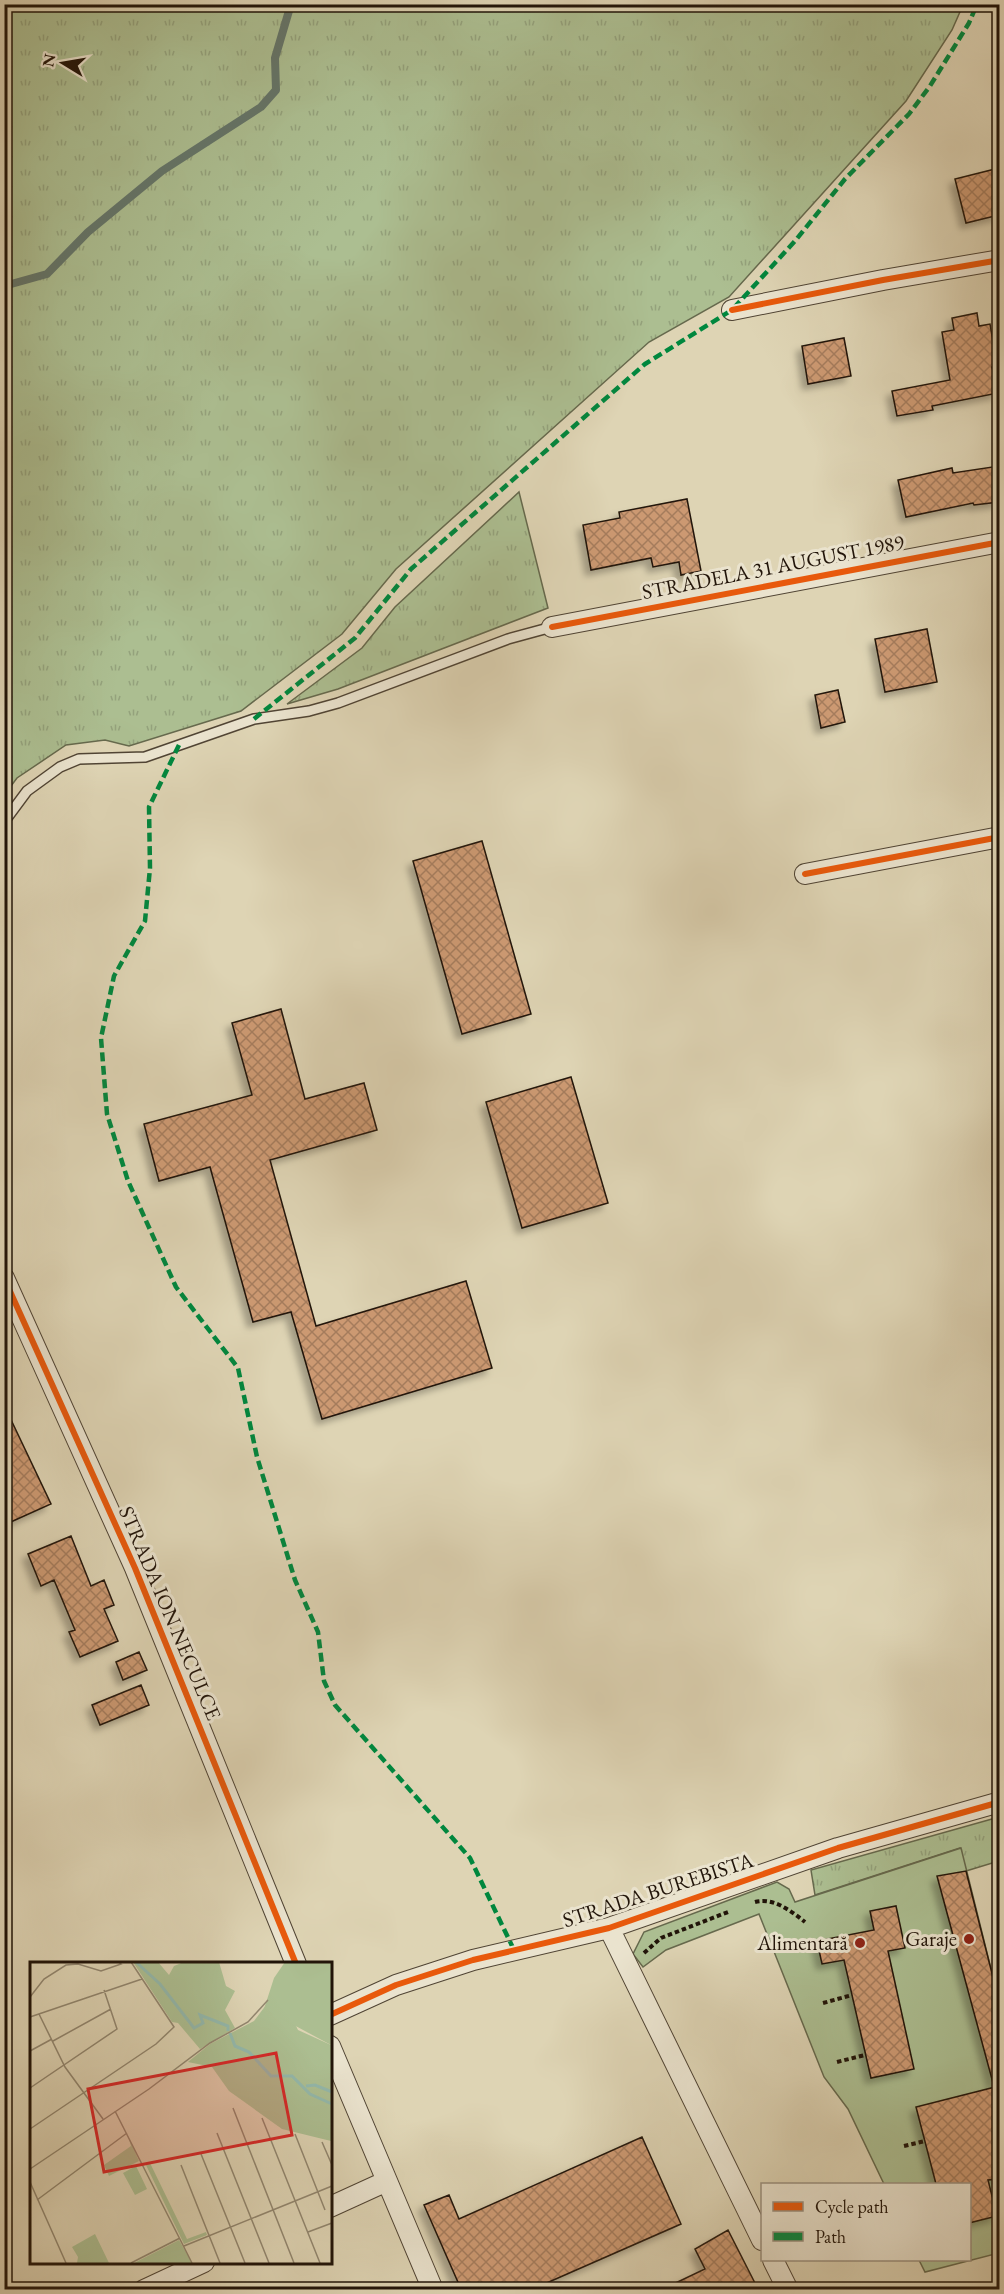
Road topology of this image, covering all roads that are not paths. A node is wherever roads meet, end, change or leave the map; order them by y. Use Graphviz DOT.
graph roads {
  1 [pos="999,260"];
  2 [pos="732,310"];
  3 [pos="999,542"];
  4 [pos="552,627"];
  5 [pos="4,822"];
  6 [pos="999,837"];
  7 [pos="805,874"];
  8 [pos="4,1278"];
  9 [pos="999,1802"];
  10 [pos="609,1928"];
  11 [pos="295,1962"];
  12 [pos="332,2013"];
  13 [pos="332,2051"];
  14 [pos="387,2181"];
  15 [pos="332,2206"];
  16 [pos="761,2238"];
  17 [pos="774,2261"];
  18 [pos="200,2264"];
  19 [pos="144,2289"];
  20 [pos="433,2289"];
  21 [pos="788,2289"];
  1 -- 2 [label="street"];
  3 -- 4 [label="street, STRADELA 31 AUGUST 1989"];
  4 -- 5 [label="lane, STRADELA 31 AUGUST 1989"];
  6 -- 7 [label="street"];
  8 -- 11 [label="street, STRADA ION NECULCE"];
  9 -- 10 [label="street, STRADA BUREBISTA"];
  10 -- 12 [label="street, STRADA BUREBISTA"];
  10 -- 16 [label="street"];
  13 -- 14 [label="street"];
  14 -- 15 [label="street"];
  14 -- 20 [label="street"];
  17 -- 21 [label="street"];
  18 -- 19 [label="street"];
}
